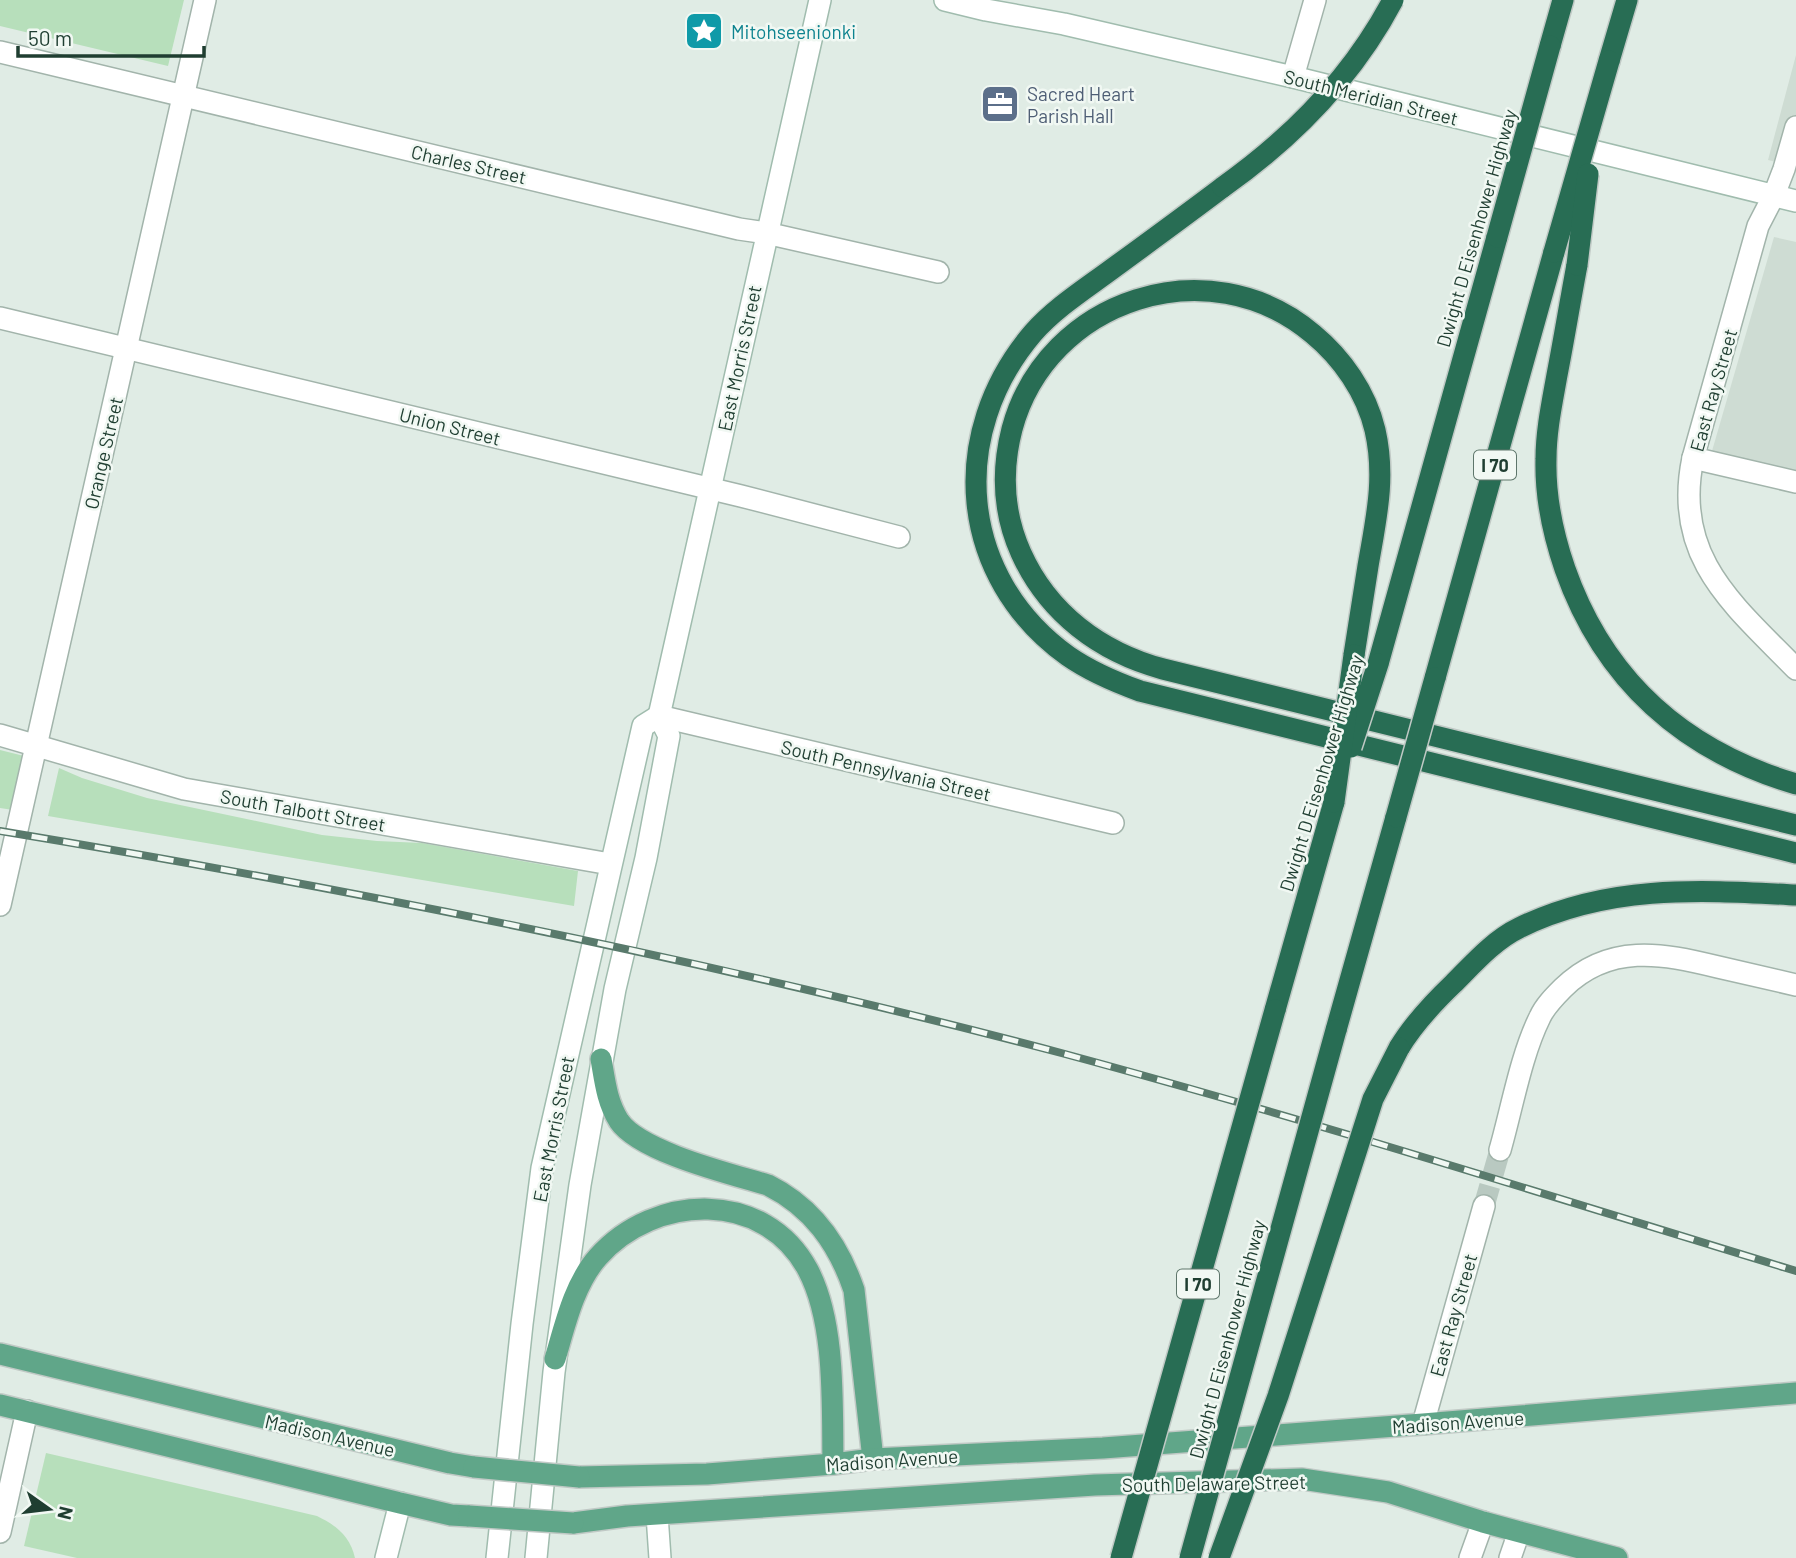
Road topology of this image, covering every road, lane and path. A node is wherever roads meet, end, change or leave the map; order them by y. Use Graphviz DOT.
graph roads {
  1 [pos="205,0"];
  2 [pos="820,0"];
  3 [pos="945,0"];
  4 [pos="1315,0"];
  5 [pos="1393,0"];
  6 [pos="1563,0"];
  7 [pos="1627,0"];
  8 [pos="0,52"];
  9 [pos="1293,77"];
  10 [pos="183,96"];
  11 [pos="1595,112"];
  12 [pos="1796,127"];
  13 [pos="1774,195"];
  14 [pos="1796,201"];
  15 [pos="766,233"];
  16 [pos="938,272"];
  17 [pos="0,318"];
  18 [pos="128,349"];
  19 [pos="1693,458"];
  20 [pos="1796,482"];
  21 [pos="710,489"];
  22 [pos="899,537"];
  23 [pos="1796,669"];
  24 [pos="659,716"];
  25 [pos="0,736"];
  26 [pos="37,746"];
  27 [pos="1796,784"];
  28 [pos="1334,802"];
  29 [pos="1113,823"];
  30 [pos="1796,825"];
  31 [pos="1796,853"];
  32 [pos="610,864"];
  33 [pos="1796,895"];
  34 [pos="0,905"];
  35 [pos="1796,985"];
  36 [pos="601,1059"];
  37 [pos="1500,1150"];
  38 [pos="1484,1206"];
  39 [pos="0,1354"];
  40 [pos="555,1359"];
  41 [pos="1796,1393"];
  42 [pos="0,1405"];
  43 [pos="27,1411"];
  44 [pos="1423,1424"];
  45 [pos="873,1459"];
  46 [pos="833,1464"];
  47 [pos="1095,1485"];
  48 [pos="400,1503"];
  49 [pos="657,1515"];
  50 [pos="1483,1522"];
  51 [pos="0,1532"];
  52 [pos="1519,1532"];
  53 [pos="386,1558"];
  54 [pos="497,1558"];
  55 [pos="536,1558"];
  56 [pos="660,1558"];
  57 [pos="1121,1558"];
  58 [pos="1190,1558"];
  59 [pos="1219,1558"];
  60 [pos="1470,1558"];
  61 [pos="1510,1558"];
  62 [pos="1617,1558"];
  1 -- 10 [label="street, Orange Street"];
  2 -- 15 [label="street, East Morris Street"];
  3 -- 9 [label="street, South Meridian Street"];
  4 -- 9 [label="street"];
  5 -- 31 [label="highway, bridge"];
  6 -- 28 [label="highway, Dwight D Eisenhower Highway / I 70, bridge"];
  7 -- 11 [label="highway, Dwight D Eisenhower Highway / I 70, bridge"];
  8 -- 10 [label="street, Charles Street"];
  9 -- 13 [label="street, South Meridian Street"];
  10 -- 15 [label="street, Charles Street"];
  10 -- 18 [label="street, Orange Street"];
  11 -- 27 [label="highway, bridge"];
  11 -- 58 [label="highway, Dwight D Eisenhower Highway / I 70, bridge"];
  12 -- 13 [label="street, East Ray Street"];
  13 -- 14 [label="street, South Meridian Street"];
  13 -- 19 [label="street, East Ray Street"];
  15 -- 16 [label="street, Charles Street"];
  15 -- 21 [label="street, East Morris Street"];
  17 -- 18 [label="street, Union Street"];
  18 -- 21 [label="street, Union Street"];
  18 -- 26 [label="street, Orange Street"];
  19 -- 20 [label="street"];
  19 -- 23 [label="street, East Ray Street"];
  21 -- 22 [label="street, Union Street"];
  21 -- 24 [label="street, East Morris Street"];
  24 -- 29 [label="street, South Pennsylvania Street"];
  24 -- 32 [label="street, East Morris Street"];
  24 -- 36 [label="street, East Morris Street"];
  25 -- 26 [label="street, South Talbott Street"];
  26 -- 32 [label="street, South Talbott Street"];
  26 -- 34 [label="street, Orange Street"];
  28 -- 30 [label="highway, bridge"];
  28 -- 57 [label="highway, Dwight D Eisenhower Highway / I 70, bridge"];
  32 -- 54 [label="street, East Morris Street"];
  33 -- 59 [label="highway, bridge"];
  35 -- 37 [label="street"];
  36 -- 40 [label="street, East Morris Street"];
  36 -- 45 [label="main road"];
  38 -- 44 [label="street, East Ray Street"];
  39 -- 46 [label="main road, Madison Avenue, bridge"];
  40 -- 46 [label="main road"];
  40 -- 55 [label="street, East Morris Street"];
  41 -- 44 [label="main road, Madison Avenue"];
  42 -- 43 [label="main road, Madison Avenue"];
  43 -- 48 [label="main road, Madison Avenue"];
  43 -- 51 [label="street"];
  44 -- 45 [label="main road, Madison Avenue"];
  45 -- 46 [label="main road, Madison Avenue"];
  47 -- 49 [label="main road, Madison Avenue"];
  47 -- 50 [label="main road, South Delaware Street"];
  48 -- 49 [label="main road, Madison Avenue, bridge"];
  48 -- 53 [label="street"];
  49 -- 56 [label="street"];
  50 -- 52 [label="main road, South Delaware Street"];
  50 -- 60 [label="street"];
  52 -- 61 [label="street"];
  52 -- 62 [label="main road, South Delaware Street"];
}
